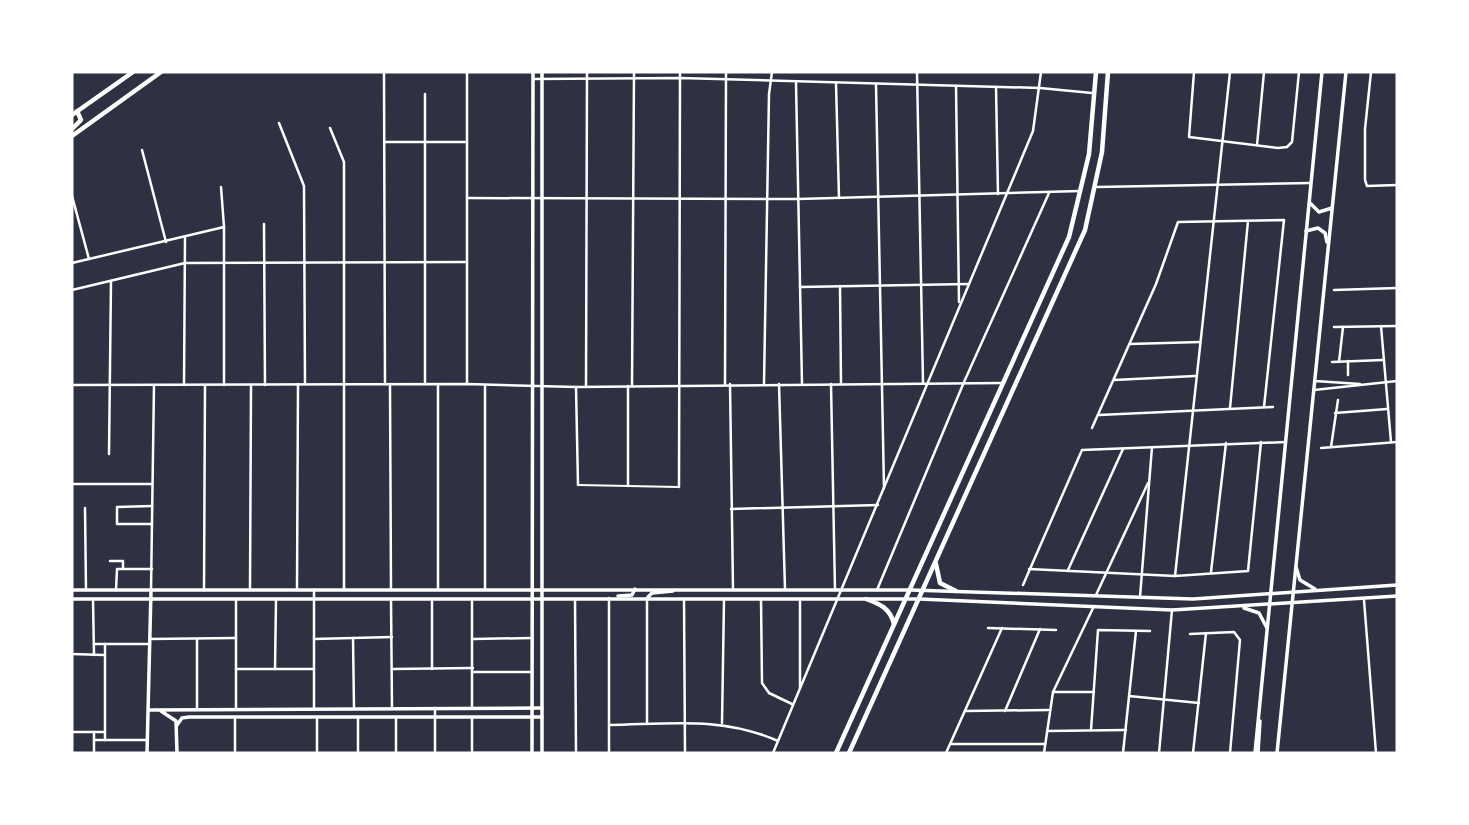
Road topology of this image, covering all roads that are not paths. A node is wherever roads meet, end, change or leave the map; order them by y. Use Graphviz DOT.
graph roads {
  1 [pos="132,72"];
  2 [pos="161,72"];
  3 [pos="384,72"];
  4 [pos="467,72"];
  5 [pos="533,72"];
  6 [pos="542,72"];
  7 [pos="587,72"];
  8 [pos="634,72"];
  9 [pos="680,72"];
  10 [pos="726,72"];
  11 [pos="772,72"];
  12 [pos="917,72"];
  13 [pos="1041,72"];
  14 [pos="1096,72"];
  15 [pos="1108,72"];
  16 [pos="1194,72"];
  17 [pos="1230,72"];
  18 [pos="1264,72"];
  19 [pos="1299,72"];
  20 [pos="1322,72"];
  21 [pos="1346,72"];
  22 [pos="1371,72"];
  23 [pos="587,78"];
  24 [pos="634,78"];
  25 [pos="680,78"];
  26 [pos="533,79"];
  27 [pos="542,79"];
  28 [pos="726,79"];
  29 [pos="770,81"];
  30 [pos="796,82"];
  31 [pos="836,83"];
  32 [pos="876,84"];
  33 [pos="917,85"];
  34 [pos="956,86"];
  35 [pos="996,87"];
  36 [pos="1040,88"];
  37 [pos="1095,93"];
  38 [pos="425,94"];
  39 [pos="77,111"];
  40 [pos="72,115"];
  41 [pos="279,123"];
  42 [pos="330,128"];
  43 [pos="72,129"];
  44 [pos="72,136"];
  45 [pos="1223,140"];
  46 [pos="384,142"];
  47 [pos="425,142"];
  48 [pos="467,142"];
  49 [pos="1257,145"];
  50 [pos="142,150"];
  51 [pos="1311,183"];
  52 [pos="1216,184"];
  53 [pos="1397,185"];
  54 [pos="221,187"];
  55 [pos="1097,187"];
  56 [pos="1082,191"];
  57 [pos="1049,193"];
  58 [pos="998,194"];
  59 [pos="1008,194"];
  60 [pos="72,195"];
  61 [pos="958,195"];
  62 [pos="918,196"];
  63 [pos="878,197"];
  64 [pos="467,198"];
  65 [pos="533,198"];
  66 [pos="542,198"];
  67 [pos="586,198"];
  68 [pos="632,198"];
  69 [pos="839,198"];
  70 [pos="680,199"];
  71 [pos="726,199"];
  72 [pos="766,199"];
  73 [pos="798,199"];
  74 [pos="1309,201"];
  75 [pos="1332,207"];
  76 [pos="1248,221"];
  77 [pos="1212,222"];
  78 [pos="264,224"];
  79 [pos="224,227"];
  80 [pos="1306,231"];
  81 [pos="185,237"];
  82 [pos="166,242"];
  83 [pos="1328,247"];
  84 [pos="89,259"];
  85 [pos="72,262"];
  86 [pos="305,262"];
  87 [pos="345,262"];
  88 [pos="467,262"];
  89 [pos="185,263"];
  90 [pos="225,263"];
  91 [pos="265,263"];
  92 [pos="385,263"];
  93 [pos="425,263"];
  94 [pos="111,281"];
  95 [pos="920,284"];
  96 [pos="960,284"];
  97 [pos="969,284"];
  98 [pos="840,285"];
  99 [pos="880,285"];
  100 [pos="800,286"];
  101 [pos="1397,288"];
  102 [pos="72,290"];
  103 [pos="1334,290"];
  104 [pos="959,306"];
  105 [pos="1381,326"];
  106 [pos="1397,326"];
  107 [pos="1334,327"];
  108 [pos="1343,327"];
  109 [pos="1200,342"];
  110 [pos="1130,344"];
  111 [pos="1383,360"];
  112 [pos="1348,361"];
  113 [pos="1332,362"];
  114 [pos="1339,362"];
  115 [pos="1349,375"];
  116 [pos="1196,376"];
  117 [pos="1114,380"];
  118 [pos="1315,381"];
  119 [pos="1387,381"];
  120 [pos="1397,381"];
  121 [pos="923,382"];
  122 [pos="964,382"];
  123 [pos="929,383"];
  124 [pos="1002,383"];
  125 [pos="298,384"];
  126 [pos="305,384"];
  127 [pos="345,384"];
  128 [pos="385,384"];
  129 [pos="390,384"];
  130 [pos="425,384"];
  131 [pos="438,384"];
  132 [pos="467,384"];
  133 [pos="485,384"];
  134 [pos="727,384"];
  135 [pos="764,384"];
  136 [pos="779,384"];
  137 [pos="802,384"];
  138 [pos="831,384"];
  139 [pos="841,384"];
  140 [pos="882,384"];
  141 [pos="1360,384"];
  142 [pos="72,385"];
  143 [pos="154,385"];
  144 [pos="184,385"];
  145 [pos="205,385"];
  146 [pos="224,385"];
  147 [pos="251,385"];
  148 [pos="265,385"];
  149 [pos="678,385"];
  150 [pos="110,386"];
  151 [pos="532,386"];
  152 [pos="542,386"];
  153 [pos="630,386"];
  154 [pos="576,387"];
  155 [pos="586,387"];
  156 [pos="1314,390"];
  157 [pos="1338,400"];
  158 [pos="1264,407"];
  159 [pos="1273,407"];
  160 [pos="1230,408"];
  161 [pos="1194,409"];
  162 [pos="1388,409"];
  163 [pos="1335,413"];
  164 [pos="1099,415"];
  165 [pos="1092,428"];
  166 [pos="1261,442"];
  167 [pos="1286,442"];
  168 [pos="1391,442"];
  169 [pos="1397,442"];
  170 [pos="1226,443"];
  171 [pos="1190,444"];
  172 [pos="1152,447"];
  173 [pos="1331,447"];
  174 [pos="1321,448"];
  175 [pos="1123,449"];
  176 [pos="109,454"];
  177 [pos="1149,480"];
  178 [pos="72,484"];
  179 [pos="153,484"];
  180 [pos="578,485"];
  181 [pos="628,485"];
  182 [pos="678,487"];
  183 [pos="884,491"];
  184 [pos="878,505"];
  185 [pos="152,506"];
  186 [pos="834,506"];
  187 [pos="85,508"];
  188 [pos="783,508"];
  189 [pos="731,509"];
  190 [pos="152,524"];
  191 [pos="110,561"];
  192 [pos="936,562"];
  193 [pos="1296,564"];
  194 [pos="123,568"];
  195 [pos="152,569"];
  196 [pos="1029,569"];
  197 [pos="1068,570"];
  198 [pos="1107,572"];
  199 [pos="1211,573"];
  200 [pos="1142,574"];
  201 [pos="1175,576"];
  202 [pos="1023,585"];
  203 [pos="1397,586"];
  204 [pos="250,589"];
  205 [pos="391,589"];
  206 [pos="438,589"];
  207 [pos="485,589"];
  208 [pos="532,589"];
  209 [pos="542,589"];
  210 [pos="635,589"];
  211 [pos="678,589"];
  212 [pos="733,589"];
  213 [pos="785,589"];
  214 [pos="72,590"];
  215 [pos="86,590"];
  216 [pos="116,590"];
  217 [pos="151,590"];
  218 [pos="204,590"];
  219 [pos="297,590"];
  220 [pos="314,590"];
  221 [pos="344,590"];
  222 [pos="835,590"];
  223 [pos="842,590"];
  224 [pos="877,590"];
  225 [pos="911,590"];
  226 [pos="923,590"];
  227 [pos="1320,590"];
  228 [pos="956,591"];
  229 [pos="1293,592"];
  230 [pos="1271,594"];
  231 [pos="1096,595"];
  232 [pos="1397,596"];
  233 [pos="1140,597"];
  234 [pos="151,598"];
  235 [pos="575,598"];
  236 [pos="609,598"];
  237 [pos="647,598"];
  238 [pos="706,598"];
  239 [pos="724,598"];
  240 [pos="866,598"];
  241 [pos="72,599"];
  242 [pos="93,599"];
  243 [pos="236,599"];
  244 [pos="276,599"];
  245 [pos="532,599"];
  246 [pos="541,599"];
  247 [pos="684,599"];
  248 [pos="761,599"];
  249 [pos="800,599"];
  250 [pos="839,599"];
  251 [pos="907,599"];
  252 [pos="919,599"];
  253 [pos="1364,599"];
  254 [pos="314,600"];
  255 [pos="391,600"];
  256 [pos="432,600"];
  257 [pos="472,600"];
  258 [pos="1292,603"];
  259 [pos="1270,604"];
  260 [pos="1094,606"];
  261 [pos="1238,606"];
  262 [pos="1135,608"];
  263 [pos="1172,610"];
  264 [pos="894,625"];
  265 [pos="988,628"];
  266 [pos="1002,628"];
  267 [pos="1040,629"];
  268 [pos="1268,629"];
  269 [pos="1056,630"];
  270 [pos="1136,631"];
  271 [pos="1150,631"];
  272 [pos="1206,633"];
  273 [pos="1190,634"];
  274 [pos="393,637"];
  275 [pos="197,638"];
  276 [pos="236,638"];
  277 [pos="354,638"];
  278 [pos="532,638"];
  279 [pos="314,639"];
  280 [pos="472,639"];
  281 [pos="150,641"];
  282 [pos="94,644"];
  283 [pos="105,644"];
  284 [pos="72,654"];
  285 [pos="94,655"];
  286 [pos="105,655"];
  287 [pos="236,669"];
  288 [pos="275,669"];
  289 [pos="314,669"];
  290 [pos="393,669"];
  291 [pos="432,669"];
  292 [pos="473,670"];
  293 [pos="532,672"];
  294 [pos="800,690"];
  295 [pos="1053,692"];
  296 [pos="1094,692"];
  297 [pos="1129,696"];
  298 [pos="1164,699"];
  299 [pos="1199,702"];
  300 [pos="794,704"];
  301 [pos="354,708"];
  302 [pos="392,708"];
  303 [pos="435,708"];
  304 [pos="472,708"];
  305 [pos="532,708"];
  306 [pos="542,708"];
  307 [pos="197,709"];
  308 [pos="236,709"];
  309 [pos="248,709"];
  310 [pos="314,709"];
  311 [pos="150,710"];
  312 [pos="157,710"];
  313 [pos="1048,710"];
  314 [pos="966,711"];
  315 [pos="1005,711"];
  316 [pos="236,716"];
  317 [pos="358,716"];
  318 [pos="472,716"];
  319 [pos="542,716"];
  320 [pos="248,717"];
  321 [pos="317,717"];
  322 [pos="396,717"];
  323 [pos="435,717"];
  324 [pos="532,717"];
  325 [pos="722,723"];
  326 [pos="609,724"];
  327 [pos="647,724"];
  328 [pos="685,724"];
  329 [pos="177,725"];
  330 [pos="1091,730"];
  331 [pos="1126,730"];
  332 [pos="1046,731"];
  333 [pos="72,732"];
  334 [pos="94,732"];
  335 [pos="104,732"];
  336 [pos="94,740"];
  337 [pos="105,740"];
  338 [pos="147,740"];
  339 [pos="778,741"];
  340 [pos="951,744"];
  341 [pos="1045,744"];
  342 [pos="94,753"];
  343 [pos="147,753"];
  344 [pos="177,753"];
  345 [pos="236,753"];
  346 [pos="317,753"];
  347 [pos="358,753"];
  348 [pos="396,753"];
  349 [pos="435,753"];
  350 [pos="472,753"];
  351 [pos="533,753"];
  352 [pos="542,753"];
  353 [pos="576,753"];
  354 [pos="609,753"];
  355 [pos="685,753"];
  356 [pos="773,753"];
  357 [pos="836,753"];
  358 [pos="849,753"];
  359 [pos="946,753"];
  360 [pos="1044,753"];
  361 [pos="1123,753"];
  362 [pos="1159,753"];
  363 [pos="1193,753"];
  364 [pos="1230,753"];
  365 [pos="1256,753"];
  366 [pos="1277,753"];
  367 [pos="1376,753"];
  1 -- 39 [label="main road"];
  2 -- 44 [label="main road"];
  3 -- 46 [label="street"];
  4 -- 48 [label="street"];
  5 -- 26 [label="main road"];
  6 -- 27 [label="main road"];
  7 -- 23 [label="street"];
  8 -- 24 [label="street"];
  9 -- 25 [label="street"];
  10 -- 28 [label="street"];
  11 -- 29 [label="street"];
  12 -- 33 [label="street"];
  13 -- 36 [label="street"];
  14 -- 37 [label="main road"];
  15 -- 55 [label="main road"];
  16 -- 45 [label="street"];
  17 -- 45 [label="street"];
  18 -- 49 [label="street"];
  19 -- 49 [label="street"];
  20 -- 51 [label="main road"];
  21 -- 75 [label="main road"];
  22 -- 53 [label="street"];
  23 -- 24 [label="street"];
  23 -- 27 [label="street"];
  23 -- 67 [label="street"];
  24 -- 25 [label="street"];
  24 -- 68 [label="street"];
  25 -- 28 [label="street"];
  25 -- 70 [label="street"];
  26 -- 27 [label="street"];
  26 -- 65 [label="main road"];
  27 -- 66 [label="main road"];
  28 -- 29 [label="street"];
  28 -- 71 [label="street"];
  29 -- 30 [label="street"];
  29 -- 72 [label="street"];
  30 -- 31 [label="street"];
  30 -- 73 [label="street"];
  31 -- 32 [label="street"];
  31 -- 69 [label="street"];
  32 -- 33 [label="street"];
  32 -- 63 [label="street"];
  33 -- 34 [label="street"];
  33 -- 62 [label="street"];
  34 -- 35 [label="street"];
  34 -- 61 [label="street"];
  35 -- 36 [label="street"];
  35 -- 58 [label="street"];
  36 -- 37 [label="street"];
  36 -- 59 [label="street"];
  37 -- 56 [label="main road"];
  38 -- 47 [label="street"];
  39 -- 40 [label="main road"];
  39 -- 43 [label="main road"];
  41 -- 86 [label="street"];
  42 -- 87 [label="street"];
  45 -- 49 [label="street"];
  45 -- 52 [label="street"];
  46 -- 47 [label="street"];
  46 -- 92 [label="street"];
  47 -- 48 [label="street"];
  47 -- 93 [label="street"];
  48 -- 64 [label="street"];
  50 -- 82 [label="street"];
  51 -- 52 [label="street"];
  51 -- 74 [label="main road"];
  52 -- 55 [label="street"];
  52 -- 77 [label="street"];
  54 -- 79 [label="street"];
  55 -- 192 [label="main road"];
  56 -- 57 [label="street"];
  56 -- 124 [label="main road"];
  57 -- 59 [label="street"];
  57 -- 122 [label="street"];
  58 -- 59 [label="street"];
  58 -- 61 [label="street"];
  59 -- 97 [label="street"];
  60 -- 84 [label="street"];
  61 -- 62 [label="street"];
  61 -- 96 [label="street"];
  62 -- 63 [label="street"];
  62 -- 95 [label="street"];
  63 -- 69 [label="street"];
  63 -- 99 [label="street"];
  64 -- 65 [label="street"];
  64 -- 88 [label="street"];
  65 -- 66 [label="street"];
  65 -- 151 [label="main road"];
  66 -- 67 [label="street"];
  66 -- 152 [label="main road"];
  67 -- 68 [label="street"];
  67 -- 155 [label="street"];
  68 -- 70 [label="street"];
  68 -- 153 [label="street"];
  69 -- 73 [label="street"];
  70 -- 71 [label="street"];
  70 -- 149 [label="street"];
  71 -- 72 [label="street"];
  71 -- 134 [label="street"];
  72 -- 73 [label="street"];
  72 -- 135 [label="street"];
  73 -- 100 [label="street"];
  74 -- 75 [label="main road"];
  74 -- 80 [label="main road"];
  75 -- 83 [label="main road"];
  76 -- 77 [label="street"];
  76 -- 158 [label="street"];
  76 -- 160 [label="street"];
  77 -- 109 [label="street"];
  77 -- 110 [label="street"];
  78 -- 91 [label="street"];
  79 -- 81 [label="street"];
  79 -- 90 [label="street"];
  80 -- 83 [label="main road"];
  80 -- 167 [label="main road"];
  81 -- 82 [label="street"];
  81 -- 89 [label="street"];
  82 -- 84 [label="street"];
  83 -- 118 [label="main road"];
  84 -- 85 [label="street"];
  86 -- 87 [label="street"];
  86 -- 91 [label="street"];
  86 -- 126 [label="street"];
  87 -- 92 [label="street"];
  87 -- 127 [label="street"];
  88 -- 93 [label="street"];
  88 -- 132 [label="street"];
  89 -- 90 [label="street"];
  89 -- 94 [label="street"];
  89 -- 144 [label="street"];
  90 -- 91 [label="street"];
  90 -- 146 [label="street"];
  91 -- 148 [label="street"];
  92 -- 93 [label="street"];
  92 -- 128 [label="street"];
  93 -- 130 [label="street"];
  94 -- 102 [label="street"];
  94 -- 150 [label="street"];
  95 -- 96 [label="street"];
  95 -- 99 [label="street"];
  95 -- 121 [label="street"];
  96 -- 97 [label="street"];
  96 -- 104 [label="street"];
  97 -- 104 [label="street"];
  98 -- 99 [label="street"];
  98 -- 100 [label="street"];
  98 -- 139 [label="street"];
  99 -- 140 [label="street"];
  100 -- 137 [label="street"];
  101 -- 103 [label="street"];
  104 -- 123 [label="street"];
  105 -- 106 [label="street"];
  105 -- 108 [label="street"];
  105 -- 111 [label="street"];
  107 -- 108 [label="street"];
  108 -- 114 [label="street"];
  109 -- 110 [label="street"];
  109 -- 116 [label="street"];
  110 -- 117 [label="street"];
  111 -- 112 [label="street"];
  111 -- 119 [label="street"];
  112 -- 114 [label="street"];
  112 -- 115 [label="street"];
  113 -- 114 [label="street"];
  116 -- 117 [label="street"];
  116 -- 161 [label="street"];
  117 -- 164 [label="street"];
  118 -- 141 [label="street"];
  118 -- 156 [label="main road"];
  119 -- 120 [label="street"];
  119 -- 141 [label="street"];
  119 -- 162 [label="street"];
  121 -- 123 [label="street"];
  121 -- 140 [label="street"];
  122 -- 123 [label="street"];
  122 -- 124 [label="street"];
  122 -- 224 [label="street"];
  123 -- 183 [label="street"];
  124 -- 225 [label="main road"];
  125 -- 126 [label="street"];
  125 -- 148 [label="street"];
  125 -- 219 [label="street"];
  126 -- 127 [label="street"];
  127 -- 128 [label="street"];
  127 -- 221 [label="street"];
  128 -- 129 [label="street"];
  129 -- 130 [label="street"];
  129 -- 205 [label="street"];
  130 -- 131 [label="street"];
  131 -- 132 [label="street"];
  131 -- 206 [label="street"];
  132 -- 133 [label="street"];
  133 -- 151 [label="street"];
  133 -- 207 [label="street"];
  134 -- 135 [label="street"];
  134 -- 149 [label="street"];
  134 -- 189 [label="street"];
  135 -- 136 [label="street"];
  136 -- 137 [label="street"];
  136 -- 188 [label="street"];
  137 -- 138 [label="street"];
  138 -- 139 [label="street"];
  138 -- 186 [label="street"];
  139 -- 140 [label="street"];
  140 -- 183 [label="street"];
  141 -- 156 [label="street"];
  142 -- 150 [label="street"];
  143 -- 144 [label="street"];
  143 -- 150 [label="street"];
  143 -- 179 [label="street"];
  144 -- 145 [label="street"];
  145 -- 146 [label="street"];
  145 -- 218 [label="street"];
  146 -- 147 [label="street"];
  147 -- 148 [label="street"];
  147 -- 204 [label="street"];
  149 -- 153 [label="street"];
  149 -- 182 [label="street"];
  150 -- 176 [label="street"];
  151 -- 152 [label="street"];
  151 -- 208 [label="main road"];
  152 -- 154 [label="street"];
  152 -- 209 [label="main road"];
  153 -- 155 [label="street"];
  153 -- 181 [label="street"];
  154 -- 155 [label="street"];
  154 -- 180 [label="street"];
  156 -- 193 [label="main road"];
  157 -- 163 [label="street"];
  158 -- 159 [label="street"];
  158 -- 160 [label="street"];
  160 -- 161 [label="street"];
  161 -- 164 [label="street"];
  161 -- 171 [label="street"];
  162 -- 163 [label="street"];
  162 -- 168 [label="street"];
  163 -- 173 [label="street"];
  164 -- 165 [label="street"];
  166 -- 167 [label="street"];
  166 -- 170 [label="street"];
  166 -- 199 [label="street"];
  167 -- 230 [label="main road"];
  168 -- 169 [label="street"];
  168 -- 173 [label="street"];
  170 -- 171 [label="street"];
  170 -- 199 [label="street"];
  171 -- 172 [label="street"];
  171 -- 201 [label="street"];
  172 -- 175 [label="street"];
  172 -- 177 [label="street"];
  173 -- 174 [label="street"];
  175 -- 196 [label="street"];
  175 -- 197 [label="street"];
  177 -- 198 [label="street"];
  177 -- 200 [label="street"];
  178 -- 179 [label="street"];
  179 -- 185 [label="street"];
  180 -- 181 [label="street"];
  181 -- 182 [label="street"];
  183 -- 184 [label="street"];
  184 -- 186 [label="street"];
  184 -- 223 [label="street"];
  185 -- 190 [label="street"];
  185 -- 190 [label="street"];
  186 -- 188 [label="street"];
  186 -- 222 [label="street"];
  187 -- 215 [label="street"];
  188 -- 189 [label="street"];
  188 -- 213 [label="street"];
  189 -- 212 [label="street"];
  190 -- 195 [label="street"];
  191 -- 194 [label="street"];
  192 -- 226 [label="main road"];
  192 -- 228 [label="main road"];
  193 -- 227 [label="main road"];
  193 -- 229 [label="main road"];
  194 -- 195 [label="street"];
  194 -- 216 [label="street"];
  195 -- 217 [label="street"];
  196 -- 197 [label="street"];
  196 -- 202 [label="street"];
  197 -- 198 [label="street"];
  198 -- 200 [label="street"];
  198 -- 231 [label="street"];
  199 -- 201 [label="street"];
  200 -- 201 [label="street"];
  200 -- 233 [label="street"];
  203 -- 227 [label="main road"];
  204 -- 218 [label="main road"];
  204 -- 219 [label="main road"];
  205 -- 206 [label="main road"];
  205 -- 221 [label="main road"];
  206 -- 207 [label="main road"];
  207 -- 208 [label="main road"];
  208 -- 209 [label="main road"];
  208 -- 245 [label="main road"];
  209 -- 210 [label="main road"];
  209 -- 246 [label="main road"];
  210 -- 211 [label="main road"];
  210 -- 236 [label="main road"];
  211 -- 212 [label="main road"];
  211 -- 237 [label="main road"];
  212 -- 213 [label="main road"];
  212 -- 238 [label="main road"];
  213 -- 222 [label="main road"];
  214 -- 215 [label="main road"];
  215 -- 216 [label="main road"];
  216 -- 217 [label="main road"];
  217 -- 218 [label="main road"];
  217 -- 234 [label="main road"];
  219 -- 220 [label="main road"];
  220 -- 221 [label="main road"];
  220 -- 254 [label="street"];
  222 -- 223 [label="main road"];
  223 -- 224 [label="main road"];
  223 -- 250 [label="street"];
  224 -- 225 [label="main road"];
  225 -- 226 [label="main road"];
  225 -- 251 [label="main road"];
  226 -- 228 [label="main road"];
  226 -- 252 [label="main road"];
  227 -- 229 [label="main road"];
  228 -- 231 [label="main road"];
  229 -- 230 [label="main road"];
  229 -- 258 [label="main road"];
  230 -- 233 [label="main road"];
  230 -- 259 [label="main road"];
  231 -- 233 [label="main road"];
  232 -- 253 [label="main road"];
  233 -- 262 [label="main road"];
  234 -- 242 [label="main road"];
  234 -- 243 [label="main road"];
  234 -- 281 [label="main road"];
  235 -- 236 [label="main road"];
  235 -- 246 [label="main road"];
  235 -- 353 [label="street"];
  236 -- 237 [label="main road"];
  236 -- 326 [label="street"];
  237 -- 247 [label="main road"];
  237 -- 327 [label="street"];
  238 -- 239 [label="main road"];
  238 -- 247 [label="main road"];
  239 -- 248 [label="main road"];
  239 -- 325 [label="street"];
  240 -- 250 [label="main road"];
  240 -- 251 [label="main road"];
  240 -- 264 [label="main road"];
  241 -- 242 [label="main road"];
  242 -- 282 [label="street"];
  243 -- 244 [label="main road"];
  243 -- 276 [label="street"];
  244 -- 254 [label="main road"];
  244 -- 288 [label="street"];
  245 -- 246 [label="main road"];
  245 -- 257 [label="main road"];
  245 -- 278 [label="main road"];
  246 -- 306 [label="main road"];
  247 -- 328 [label="street"];
  248 -- 249 [label="main road"];
  248 -- 300 [label="street"];
  249 -- 250 [label="main road"];
  249 -- 294 [label="street"];
  250 -- 294 [label="street"];
  251 -- 252 [label="main road"];
  251 -- 264 [label="main road"];
  252 -- 260 [label="main road"];
  252 -- 358 [label="main road"];
  253 -- 258 [label="main road"];
  253 -- 367 [label="street"];
  254 -- 255 [label="main road"];
  254 -- 279 [label="street"];
  255 -- 256 [label="main road"];
  255 -- 274 [label="street"];
  256 -- 257 [label="main road"];
  256 -- 291 [label="street"];
  257 -- 280 [label="street"];
  258 -- 259 [label="main road"];
  258 -- 366 [label="main road"];
  259 -- 261 [label="main road"];
  259 -- 268 [label="main road"];
  260 -- 262 [label="main road"];
  260 -- 295 [label="street"];
  261 -- 263 [label="main road"];
  261 -- 268 [label="main road"];
  262 -- 263 [label="main road"];
  263 -- 298 [label="street"];
  264 -- 357 [label="main road"];
  265 -- 266 [label="street"];
  266 -- 267 [label="street"];
  266 -- 314 [label="street"];
  267 -- 269 [label="street"];
  267 -- 315 [label="street"];
  268 -- 365 [label="main road"];
  270 -- 271 [label="street"];
  270 -- 296 [label="street"];
  270 -- 297 [label="street"];
  272 -- 273 [label="street"];
  272 -- 299 [label="street"];
  272 -- 364 [label="street"];
  274 -- 277 [label="street"];
  274 -- 290 [label="street"];
  275 -- 276 [label="street"];
  275 -- 281 [label="street"];
  275 -- 307 [label="street"];
  276 -- 287 [label="street"];
  277 -- 279 [label="street"];
  277 -- 301 [label="street"];
  278 -- 280 [label="street"];
  278 -- 293 [label="main road"];
  279 -- 289 [label="street"];
  280 -- 292 [label="street"];
  281 -- 283 [label="street"];
  281 -- 311 [label="main road"];
  282 -- 283 [label="street"];
  282 -- 285 [label="street"];
  283 -- 286 [label="street"];
  284 -- 285 [label="street"];
  285 -- 286 [label="street"];
  286 -- 335 [label="street"];
  287 -- 288 [label="street"];
  287 -- 308 [label="street"];
  288 -- 289 [label="street"];
  289 -- 310 [label="street"];
  290 -- 291 [label="street"];
  290 -- 302 [label="street"];
  291 -- 292 [label="street"];
  292 -- 293 [label="street"];
  292 -- 304 [label="street"];
  293 -- 305 [label="main road"];
  294 -- 300 [label="street"];
  295 -- 296 [label="street"];
  295 -- 313 [label="street"];
  296 -- 330 [label="street"];
  297 -- 298 [label="street"];
  297 -- 331 [label="street"];
  298 -- 299 [label="street"];
  298 -- 362 [label="street"];
  299 -- 363 [label="street"];
  300 -- 339 [label="street"];
  301 -- 302 [label="main road"];
  301 -- 310 [label="main road"];
  302 -- 303 [label="main road"];
  303 -- 304 [label="main road"];
  303 -- 323 [label="street"];
  304 -- 305 [label="main road"];
  305 -- 306 [label="main road"];
  305 -- 324 [label="main road"];
  306 -- 319 [label="main road"];
  307 -- 308 [label="main road"];
  307 -- 312 [label="main road"];
  308 -- 309 [label="main road"];
  309 -- 310 [label="main road"];
  309 -- 320 [label="main road"];
  311 -- 312 [label="main road"];
  311 -- 338 [label="main road"];
  312 -- 329 [label="main road"];
  313 -- 315 [label="street"];
  313 -- 332 [label="street"];
  314 -- 315 [label="street"];
  314 -- 340 [label="street"];
  316 -- 320 [label="main road"];
  316 -- 329 [label="main road"];
  316 -- 345 [label="street"];
  317 -- 321 [label="main road"];
  317 -- 322 [label="main road"];
  317 -- 347 [label="street"];
  318 -- 323 [label="main road"];
  318 -- 324 [label="main road"];
  318 -- 350 [label="street"];
  319 -- 324 [label="main road"];
  319 -- 352 [label="main road"];
  320 -- 321 [label="main road"];
  321 -- 346 [label="street"];
  322 -- 323 [label="main road"];
  322 -- 348 [label="street"];
  323 -- 349 [label="street"];
  324 -- 351 [label="main road"];
  325 -- 328 [label="street"];
  325 -- 339 [label="street"];
  326 -- 327 [label="street"];
  326 -- 354 [label="street"];
  327 -- 328 [label="street"];
  328 -- 355 [label="street"];
  329 -- 344 [label="main road"];
  330 -- 331 [label="street"];
  330 -- 332 [label="street"];
  331 -- 361 [label="street"];
  332 -- 341 [label="street"];
  333 -- 334 [label="street"];
  334 -- 335 [label="street"];
  334 -- 336 [label="street"];
  335 -- 337 [label="street"];
  336 -- 337 [label="street"];
  336 -- 342 [label="street"];
  337 -- 338 [label="street"];
  338 -- 343 [label="main road"];
  339 -- 356 [label="street"];
  340 -- 341 [label="street"];
  340 -- 359 [label="street"];
  341 -- 360 [label="street"];
  350 -- 351 [label="street"];
}
